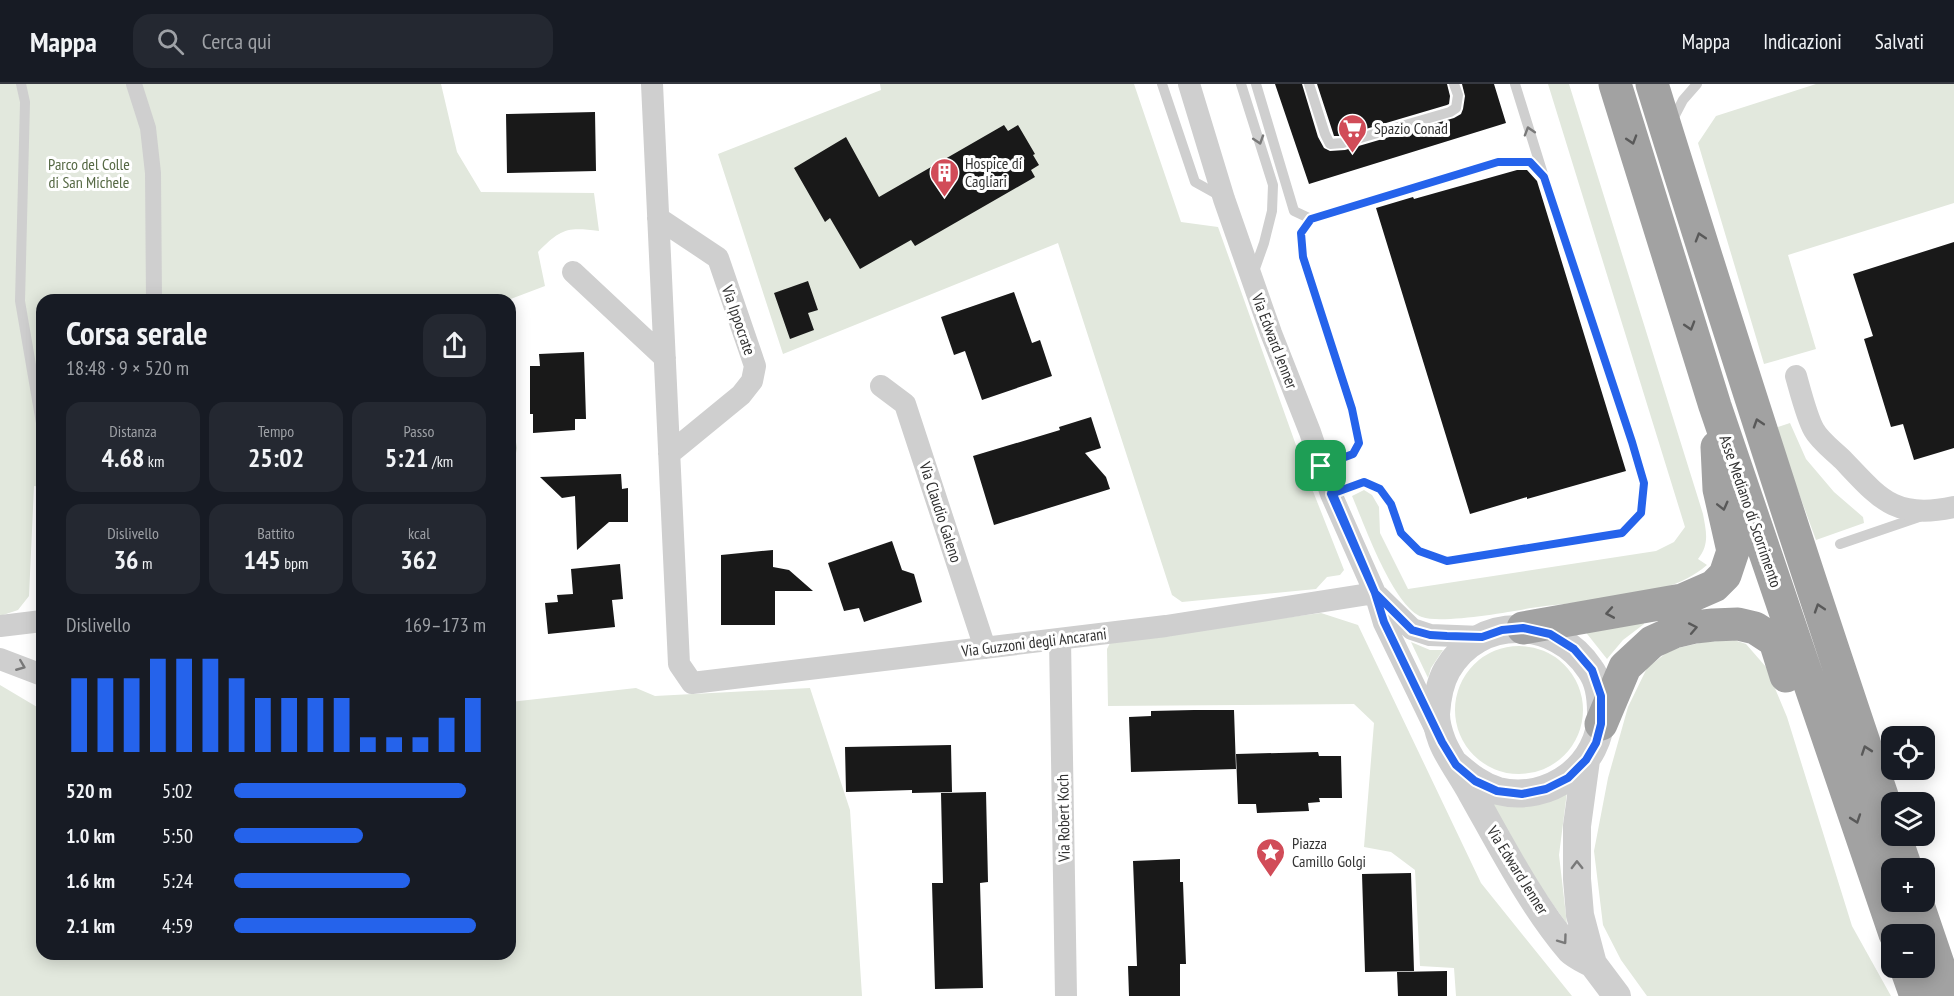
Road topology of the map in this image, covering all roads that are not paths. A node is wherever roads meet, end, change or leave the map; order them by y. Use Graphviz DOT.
graph roads {
  1 [pos="21,84"];
  2 [pos="134,84"];
  3 [pos="652,84"];
  4 [pos="1162,84"];
  5 [pos="1189,84"];
  6 [pos="1241,84"];
  7 [pos="1256,84"];
  8 [pos="1309,84"];
  9 [pos="1454,84"];
  10 [pos="1515,84"];
  11 [pos="1615,84"];
  12 [pos="1652,84"];
  13 [pos="1697,84"];
  14 [pos="1666,131"];
  15 [pos="1544,177"];
  16 [pos="1224,199"];
  17 [pos="658,218"];
  18 [pos="1311,219"];
  19 [pos="573,272"];
  20 [pos="1252,279"];
  21 [pos="154,294"];
  22 [pos="665,358"];
  23 [pos="1796,376"];
  24 [pos="881,386"];
  25 [pos="36,394"];
  26 [pos="1715,406"];
  27 [pos="669,454"];
  28 [pos="1321,466"];
  29 [pos="1331,494"];
  30 [pos="1947,509"];
  31 [pos="1840,544"];
  32 [pos="1375,593"];
  33 [pos="36,622"];
  34 [pos="0,626"];
  35 [pos="1523,628"];
  36 [pos="1482,637"];
  37 [pos="1060,640"];
  38 [pos="985,648"];
  39 [pos="0,658"];
  40 [pos="36,673"];
  41 [pos="1601,724"];
  42 [pos="1449,753"];
  43 [pos="1586,760"];
  44 [pos="1837,764"];
  45 [pos="1881,792"];
  46 [pos="1920,912"];
  47 [pos="1892,924"];
  48 [pos="1593,964"];
  49 [pos="1910,978"];
  50 [pos="1066,996"];
  51 [pos="1617,996"];
  52 [pos="1916,996"];
  53 [pos="1949,996"];
  1 -- 25 [label="lane"];
  2 -- 21 [label="street"];
  3 -- 17 [label="street"];
  4 -- 16 [label="lane"];
  5 -- 16 [label="street, Via Edward Jenner"];
  6 -- 20 [label="lane, one-way"];
  7 -- 18 [label="lane"];
  8 -- 9 [label="lane"];
  15 -- 10 [label="lane, one-way"];
  11 -- 26 [label="highway, Asse Mediano di Scorrimento, one-way"];
  12 -- 14 [label="highway, Asse Mediano di Scorrimento"];
  13 -- 14 [label="lane"];
  45 -- 14 [label="highway, Asse Mediano di Scorrimento, one-way"];
  15 -- 18 [label="lane"];
  15 -- 29 [label="lane"];
  16 -- 20 [label="street, Via Edward Jenner"];
  17 -- 22 [label="street"];
  17 -- 27 [label="street, Via Ippocrate"];
  18 -- 28 [label="lane"];
  19 -- 22 [label="street"];
  20 -- 28 [label="street, Via Edward Jenner"];
  22 -- 27 [label="street"];
  23 -- 30 [label="street"];
  24 -- 38 [label="street, Via Claudio Galeno"];
  26 -- 35 [label="highway, one-way"];
  26 -- 44 [label="highway, Asse Mediano di Scorrimento"];
  27 -- 38 [label="street, Via Guzzoni degli Ancarani"];
  28 -- 29 [label="street, Via Edward Jenner"];
  29 -- 32 [label="street, Via Edward Jenner"];
  30 -- 31 [label="lane"];
  32 -- 36 [label="street, Via Edward Jenner"];
  32 -- 37 [label="street, Via Guzzoni degli Ancarani"];
  32 -- 42 [label="street, Via Edward Jenner"];
  33 -- 34 [label="street"];
  35 -- 36 [label="street, Via Edward Jenner"];
  35 -- 41 [label="street, Via Edward Jenner"];
  36 -- 42 [label="street, Via Edward Jenner"];
  37 -- 38 [label="street, Via Guzzoni degli Ancarani"];
  37 -- 50 [label="street, Via Robert Koch"];
  39 -- 40 [label="street, one-way"];
  41 -- 43 [label="street, Via Edward Jenner"];
  41 -- 44 [label="highway, one-way"];
  42 -- 43 [label="street, Via Edward Jenner"];
  42 -- 48 [label="street, Via Edward Jenner, one-way"];
  48 -- 43 [label="street, Via Edward Jenner, one-way"];
  44 -- 47 [label="highway, Asse Mediano di Scorrimento, one-way"];
  46 -- 53 [label="highway"];
  48 -- 51 [label="street, Via Edward Jenner"];
  49 -- 52 [label="highway"];
}
